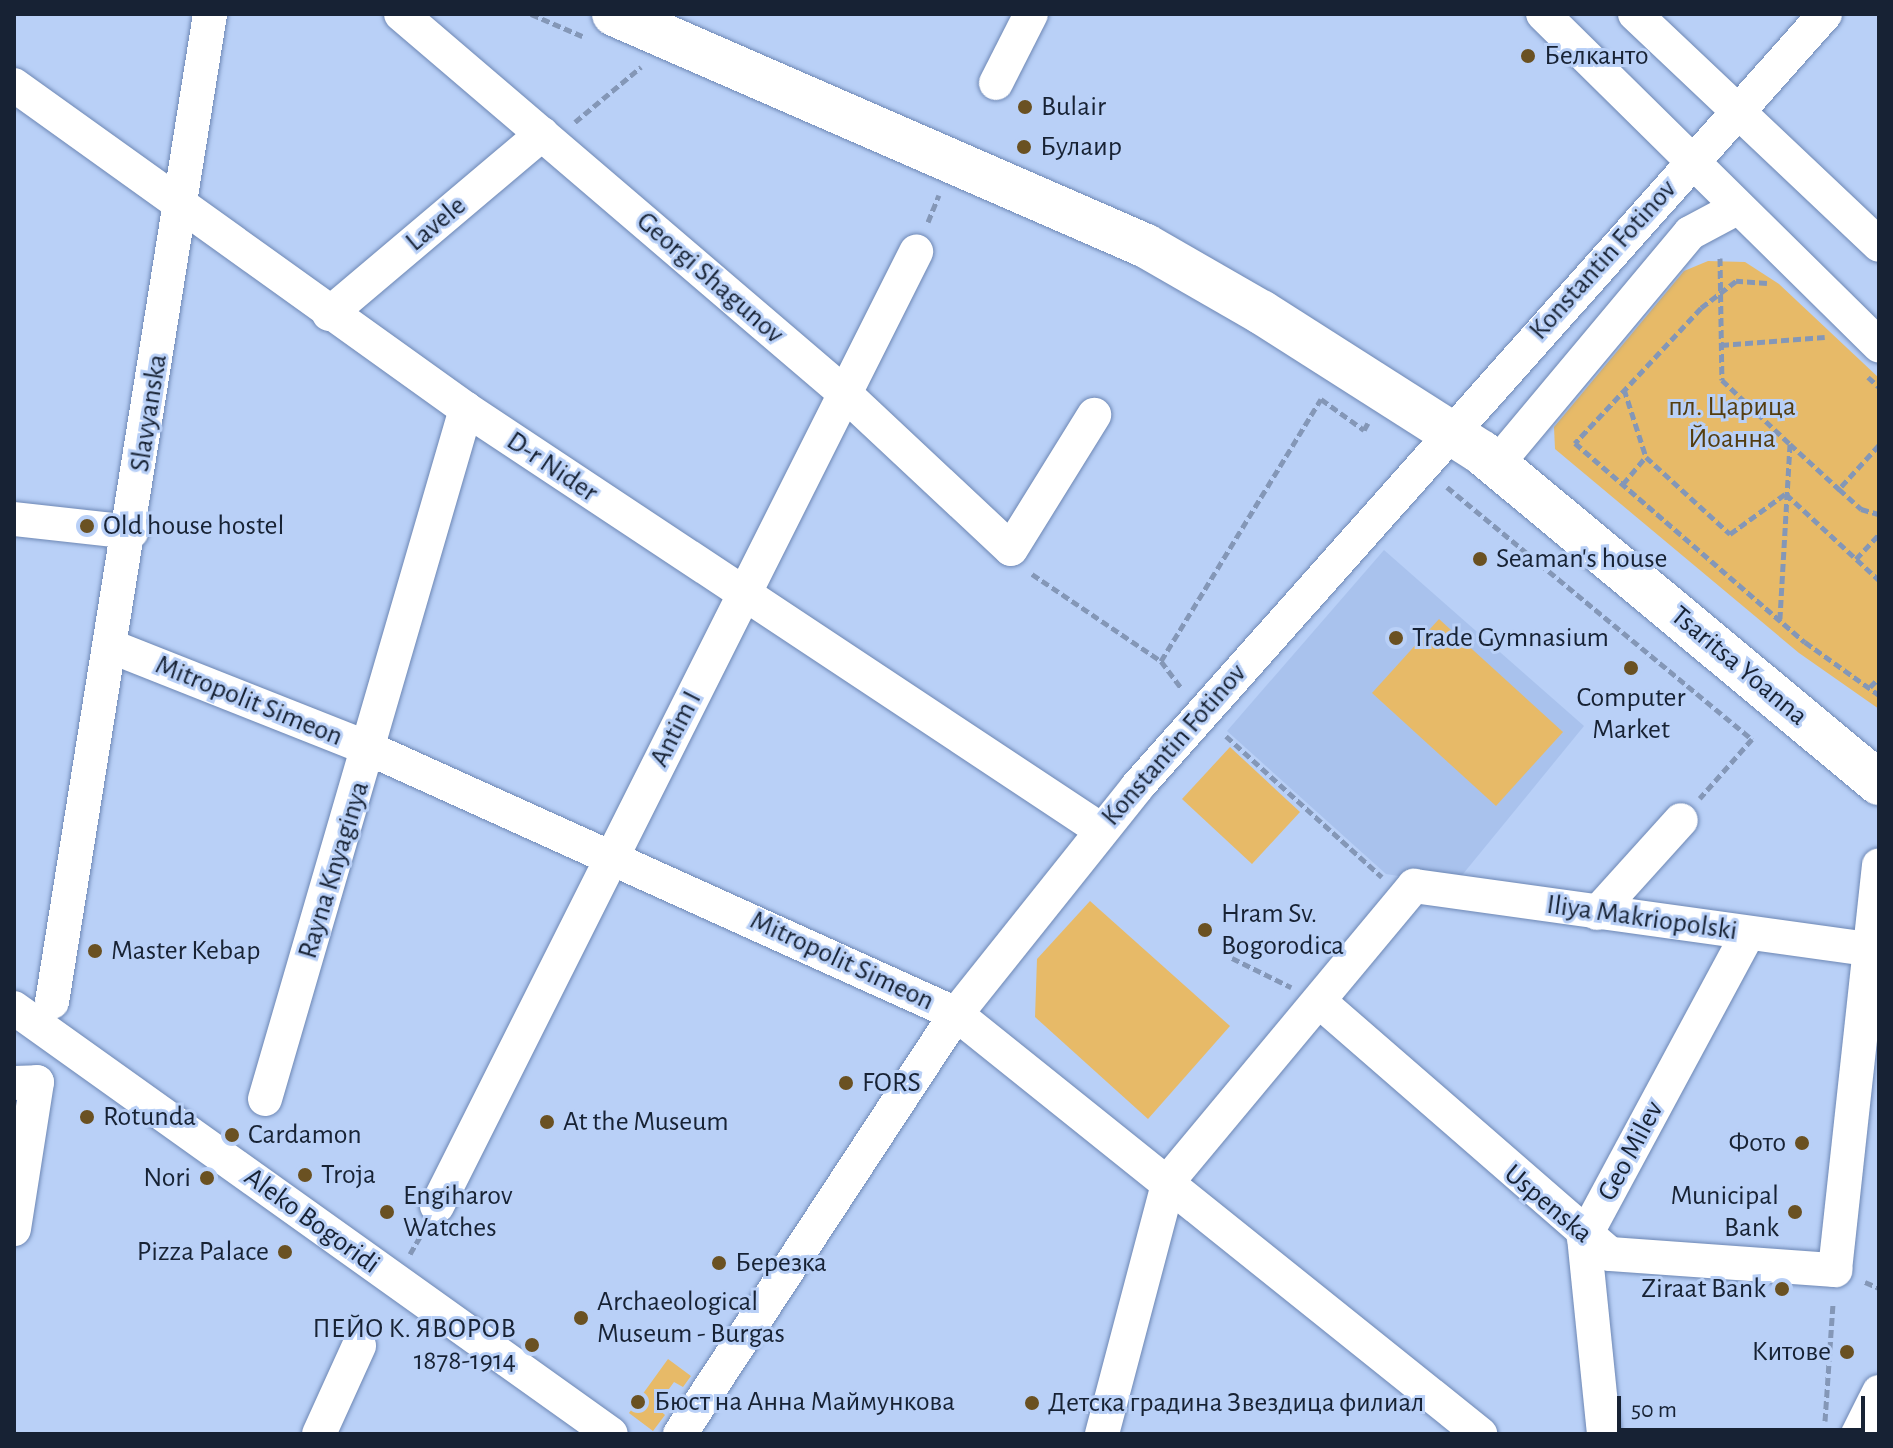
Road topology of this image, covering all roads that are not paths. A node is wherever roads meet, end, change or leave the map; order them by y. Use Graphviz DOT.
graph roads {
  1 [pos="210,14"];
  2 [pos="401,14"];
  3 [pos="614,14"];
  4 [pos="1031,14"];
  5 [pos="1543,14"];
  6 [pos="1635,14"];
  7 [pos="1825,14"];
  8 [pos="996,83"];
  9 [pos="14,85"];
  10 [pos="1736,109"];
  11 [pos="542,134"];
  12 [pos="1690,165"];
  13 [pos="1735,209"];
  14 [pos="181,210"];
  15 [pos="1879,245"];
  16 [pos="916,252"];
  17 [pos="329,314"];
  18 [pos="1879,345"];
  19 [pos="842,391"];
  20 [pos="466,409"];
  21 [pos="1094,415"];
  22 [pos="1448,430"];
  23 [pos="1496,465"];
  24 [pos="14,519"];
  25 [pos="131,532"];
  26 [pos="743,596"];
  27 [pos="110,646"];
  28 [pos="370,749"];
  29 [pos="1879,783"];
  30 [pos="1681,820"];
  31 [pos="1101,830"];
  32 [pos="613,855"];
  33 [pos="1879,865"];
  34 [pos="1597,913"];
  35 [pos="1748,933"];
  36 [pos="1870,949"];
  37 [pos="52,1002"];
  38 [pos="1320,1002"];
  39 [pos="14,1008"];
  40 [pos="956,1014"];
  41 [pos="26,1082"];
  42 [pos="265,1099"];
  43 [pos="1169,1180"];
  44 [pos="437,1206"];
  45 [pos="14,1229"];
  46 [pos="1584,1238"];
  47 [pos="359,1346"];
  48 [pos="1879,1392"];
  49 [pos="319,1434"];
  50 [pos="611,1434"];
  51 [pos="680,1434"];
  52 [pos="1102,1434"];
  53 [pos="1480,1434"];
  54 [pos="1604,1434"];
  55 [pos="1858,1434"];
  1 -- 14 [label="street, Slavyanska"];
  2 -- 11 [label="street, Georgi Shagunov"];
  3 -- 22 [label="main road"];
  4 -- 8 [label="street"];
  5 -- 12 [label="street"];
  6 -- 10 [label="street"];
  7 -- 10 [label="street, Konstantin Fotinov"];
  9 -- 14 [label="street, D-r Nider"];
  10 -- 12 [label="street, Konstantin Fotinov"];
  10 -- 15 [label="street"];
  11 -- 17 [label="street, Lavele"];
  11 -- 19 [label="street, Georgi Shagunov"];
  12 -- 13 [label="street"];
  12 -- 22 [label="street, Konstantin Fotinov"];
  13 -- 18 [label="street"];
  13 -- 23 [label="street"];
  14 -- 17 [label="street, D-r Nider"];
  14 -- 25 [label="street, Slavyanska"];
  16 -- 19 [label="street, Antim I"];
  17 -- 20 [label="street, D-r Nider"];
  19 -- 21 [label="street, Georgi Shagunov"];
  19 -- 26 [label="street, Antim I"];
  20 -- 26 [label="street, D-r Nider"];
  20 -- 28 [label="street, Rayna Knyaginya"];
  22 -- 23 [label="main road, Tsaritsa Yoanna"];
  22 -- 31 [label="street, Konstantin Fotinov"];
  23 -- 29 [label="main road, Tsaritsa Yoanna"];
  24 -- 25 [label="street"];
  25 -- 27 [label="street, Slavyanska"];
  26 -- 31 [label="street, D-r Nider"];
  26 -- 32 [label="street, Antim I"];
  27 -- 28 [label="street, Mitropolit Simeon"];
  27 -- 37 [label="street, Slavyanska"];
  28 -- 32 [label="street, Mitropolit Simeon"];
  28 -- 42 [label="street, Rayna Knyaginya"];
  30 -- 34 [label="street"];
  31 -- 40 [label="street, Konstantin Fotinov"];
  32 -- 40 [label="street, Mitropolit Simeon"];
  32 -- 44 [label="street, Antim I"];
  33 -- 36 [label="street"];
  34 -- 35 [label="street, Iliya Makriopolski"];
  34 -- 38 [label="street, Iliya Makriopolski"];
  35 -- 36 [label="street, Iliya Makriopolski"];
  35 -- 46 [label="street, Geo Milev"];
  36 -- 46 [label="street, Uspenska"];
  38 -- 43 [label="street"];
  38 -- 46 [label="street, Uspenska"];
  39 -- 50 [label="street, Aleko Bogoridi"];
  40 -- 43 [label="street, Mitropolit Simeon"];
  40 -- 51 [label="street, Konstantin Fotinov"];
  41 -- 45 [label="street"];
  43 -- 52 [label="street"];
  43 -- 53 [label="street, Mitropolit Simeon"];
  46 -- 54 [label="street"];
  47 -- 49 [label="street"];
  48 -- 55 [label="street"];
}
